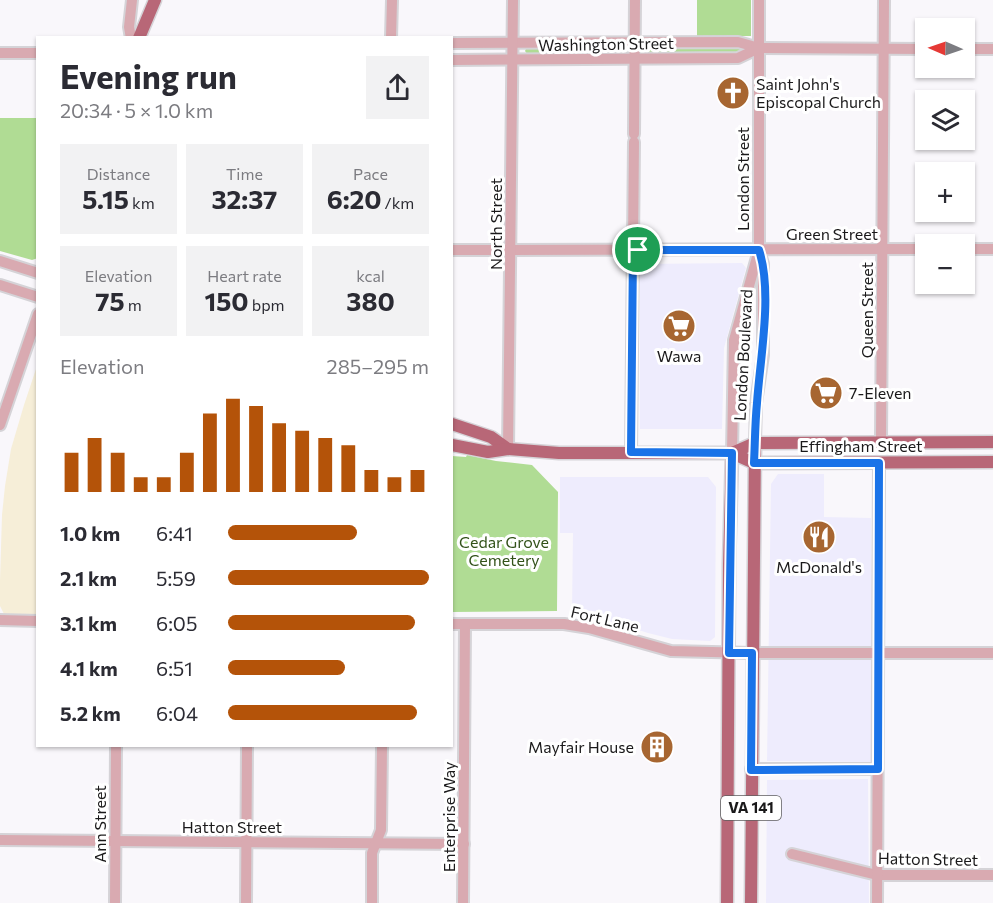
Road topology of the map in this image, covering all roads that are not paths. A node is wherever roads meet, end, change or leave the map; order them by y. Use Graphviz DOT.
graph roads {
  1 [pos="132,0"];
  2 [pos="155,0"];
  3 [pos="392,0"];
  4 [pos="513,0"];
  5 [pos="635,0"];
  6 [pos="759,0"];
  7 [pos="884,0"];
  8 [pos="131,36"];
  9 [pos="140,36"];
  10 [pos="391,36"];
  11 [pos="512,42"];
  12 [pos="635,43"];
  13 [pos="453,44"];
  14 [pos="759,48"];
  15 [pos="883,49"];
  16 [pos="915,49"];
  17 [pos="975,49"];
  18 [pos="993,49"];
  19 [pos="0,53"];
  20 [pos="36,53"];
  21 [pos="635,58"];
  22 [pos="453,60"];
  23 [pos="512,60"];
  24 [pos="882,249"];
  25 [pos="915,249"];
  26 [pos="975,249"];
  27 [pos="993,249"];
  28 [pos="453,250"];
  29 [pos="510,250"];
  30 [pos="633,250"];
  31 [pos="759,250"];
  32 [pos="0,261"];
  33 [pos="36,272"];
  34 [pos="0,285"];
  35 [pos="36,296"];
  36 [pos="36,320"];
  37 [pos="453,424"];
  38 [pos="0,425"];
  39 [pos="881,441"];
  40 [pos="993,442"];
  41 [pos="755,443"];
  42 [pos="453,445"];
  43 [pos="508,449"];
  44 [pos="631,452"];
  45 [pos="732,453"];
  46 [pos="993,462"];
  47 [pos="754,463"];
  48 [pos="879,463"];
  49 [pos="0,620"];
  50 [pos="36,621"];
  51 [pos="453,624"];
  52 [pos="465,624"];
  53 [pos="729,653"];
  54 [pos="752,653"];
  55 [pos="878,653"];
  56 [pos="993,653"];
  57 [pos="116,747"];
  58 [pos="247,747"];
  59 [pos="382,747"];
  60 [pos="878,769"];
  61 [pos="751,770"];
  62 [pos="0,840"];
  63 [pos="115,841"];
  64 [pos="246,842"];
  65 [pos="376,843"];
  66 [pos="464,844"];
  67 [pos="792,855"];
  68 [pos="877,874"];
  69 [pos="993,875"];
  70 [pos="115,903"];
  71 [pos="246,903"];
  72 [pos="372,903"];
  73 [pos="463,903"];
  74 [pos="727,903"];
  75 [pos="750,903"];
  76 [pos="877,903"];
  1 -- 8 [label="street"];
  2 -- 9 [label="main road"];
  3 -- 10 [label="street"];
  4 -- 11 [label="street, North Street"];
  5 -- 12 [label="street"];
  6 -- 14 [label="street, London Street"];
  7 -- 15 [label="street, Queen Street"];
  11 -- 12 [label="street, Washington Street"];
  11 -- 13 [label="street, Washington Street"];
  11 -- 23 [label="street, North Street"];
  12 -- 14 [label="street, Washington Street"];
  12 -- 21 [label="street"];
  14 -- 15 [label="street, Washington Street"];
  14 -- 21 [label="street, Washington Street"];
  14 -- 31 [label="street, London Street"];
  15 -- 16 [label="street, Washington Street"];
  15 -- 24 [label="street, Queen Street"];
  17 -- 18 [label="street"];
  19 -- 20 [label="street"];
  21 -- 23 [label="street, Washington Street"];
  21 -- 30 [label="street"];
  22 -- 23 [label="street, Washington Street"];
  23 -- 29 [label="street, North Street"];
  24 -- 25 [label="street, Green Street"];
  24 -- 31 [label="street, Green Street"];
  24 -- 39 [label="street, Queen Street"];
  26 -- 27 [label="street"];
  28 -- 29 [label="street, Green Street"];
  29 -- 30 [label="street, Green Street"];
  29 -- 43 [label="street, North Street"];
  30 -- 31 [label="street, Green Street"];
  30 -- 44 [label="street"];
  31 -- 41 [label="street, London Boulevard"];
  31 -- 45 [label="street, London Boulevard"];
  32 -- 33 [label="street"];
  34 -- 35 [label="street"];
  36 -- 38 [label="street"];
  37 -- 43 [label="main road, Effingham Street"];
  39 -- 40 [label="main road, Effingham Street"];
  39 -- 41 [label="main road, Effingham Street"];
  41 -- 45 [label="main road, Effingham Street"];
  41 -- 47 [label="main road, London Boulevard"];
  42 -- 43 [label="main road, Effingham Street"];
  43 -- 44 [label="main road, Effingham Street"];
  44 -- 45 [label="main road, Effingham Street"];
  45 -- 47 [label="main road, Effingham Street"];
  45 -- 53 [label="main road, London Boulevard / VA 141"];
  46 -- 48 [label="main road, Effingham Street"];
  47 -- 48 [label="main road, Effingham Street"];
  47 -- 54 [label="main road, London Boulevard / VA 141"];
  48 -- 55 [label="street"];
  49 -- 50 [label="street"];
  51 -- 52 [label="street, Fort Lane"];
  52 -- 53 [label="street, Fort Lane"];
  52 -- 66 [label="street, Enterprise Way"];
  53 -- 54 [label="street, Fort Lane"];
  53 -- 74 [label="main road, London Boulevard / VA 141"];
  54 -- 55 [label="street, Fort Lane"];
  54 -- 61 [label="main road, London Boulevard / VA 141"];
  55 -- 56 [label="street, Fort Lane"];
  55 -- 60 [label="street"];
  57 -- 63 [label="street, Ann Street"];
  58 -- 64 [label="street"];
  59 -- 65 [label="street"];
  60 -- 61 [label="street"];
  60 -- 68 [label="street"];
  61 -- 75 [label="main road, London Boulevard / VA 141"];
  62 -- 63 [label="street, Hatton Street"];
  63 -- 64 [label="street, Hatton Street"];
  63 -- 70 [label="street, Ann Street"];
  64 -- 65 [label="street, Hatton Street"];
  64 -- 71 [label="street"];
  65 -- 66 [label="street, Hatton Street"];
  65 -- 72 [label="street"];
  66 -- 73 [label="street, Enterprise Way"];
  67 -- 68 [label="street, Hatton Street"];
  68 -- 69 [label="street, Hatton Street"];
  68 -- 76 [label="street"];
}
